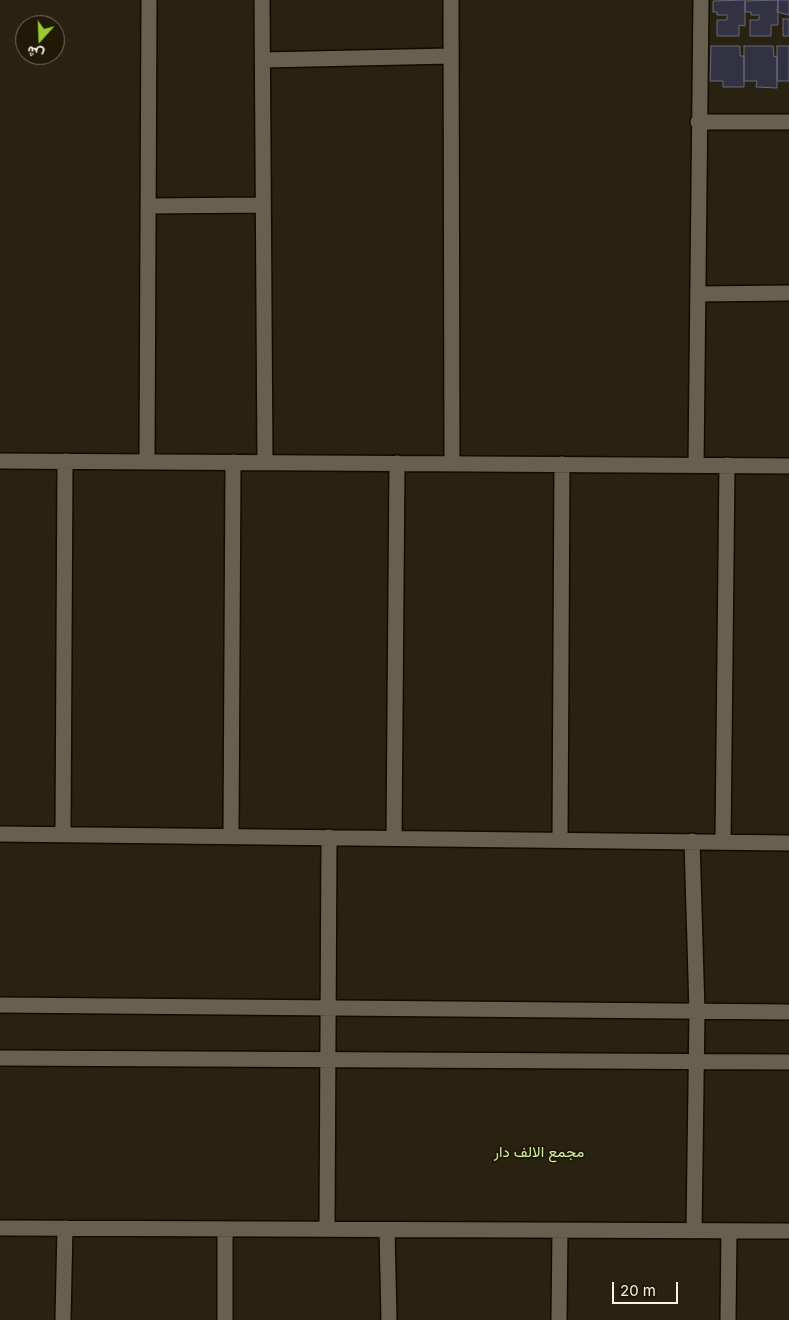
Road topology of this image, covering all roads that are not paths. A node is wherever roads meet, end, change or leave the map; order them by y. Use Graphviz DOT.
graph roads {
  1 [pos="149,0"];
  2 [pos="262,0"];
  3 [pos="451,0"];
  4 [pos="701,0"];
  5 [pos="451,56"];
  6 [pos="263,60"];
  7 [pos="698,122"];
  8 [pos="789,122"];
  9 [pos="264,205"];
  10 [pos="148,206"];
  11 [pos="789,293"];
  12 [pos="698,294"];
  13 [pos="0,461"];
  14 [pos="65,461"];
  15 [pos="148,462"];
  16 [pos="233,462"];
  17 [pos="265,462"];
  18 [pos="397,463"];
  19 [pos="452,464"];
  20 [pos="562,464"];
  21 [pos="696,465"];
  22 [pos="728,465"];
  23 [pos="789,466"];
  24 [pos="0,834"];
  25 [pos="63,834"];
  26 [pos="231,836"];
  27 [pos="329,837"];
  28 [pos="394,838"];
  29 [pos="560,840"];
  30 [pos="692,841"];
  31 [pos="723,842"];
  32 [pos="789,842"];
  33 [pos="0,1005"];
  34 [pos="328,1010"];
  35 [pos="697,1012"];
  36 [pos="789,1012"];
  37 [pos="0,1058"];
  38 [pos="328,1060"];
  39 [pos="696,1062"];
  40 [pos="789,1062"];
  41 [pos="0,1228"];
  42 [pos="65,1228"];
  43 [pos="225,1229"];
  44 [pos="327,1229"];
  45 [pos="387,1230"];
  46 [pos="560,1230"];
  47 [pos="694,1231"];
  48 [pos="729,1231"];
  49 [pos="789,1231"];
  50 [pos="63,1320"];
  51 [pos="225,1320"];
  52 [pos="390,1320"];
  53 [pos="559,1320"];
  54 [pos="728,1320"];
  1 -- 10 [label="street"];
  2 -- 6 [label="street"];
  3 -- 5 [label="street"];
  4 -- 7 [label="street"];
  5 -- 6 [label="street"];
  5 -- 19 [label="street"];
  6 -- 9 [label="street"];
  7 -- 8 [label="street"];
  7 -- 12 [label="street"];
  9 -- 10 [label="street"];
  9 -- 17 [label="street"];
  10 -- 15 [label="street"];
  11 -- 12 [label="street"];
  12 -- 21 [label="street"];
  13 -- 14 [label="street"];
  14 -- 15 [label="street"];
  14 -- 25 [label="street"];
  15 -- 16 [label="street"];
  16 -- 17 [label="street"];
  16 -- 26 [label="street"];
  17 -- 18 [label="street"];
  18 -- 19 [label="street"];
  18 -- 28 [label="street"];
  19 -- 20 [label="street"];
  20 -- 21 [label="street"];
  20 -- 29 [label="street"];
  21 -- 22 [label="street"];
  22 -- 23 [label="street"];
  22 -- 31 [label="street"];
  24 -- 25 [label="street"];
  25 -- 26 [label="street"];
  26 -- 27 [label="street"];
  27 -- 28 [label="street"];
  27 -- 34 [label="street"];
  28 -- 29 [label="street"];
  29 -- 30 [label="street"];
  30 -- 31 [label="street"];
  30 -- 35 [label="street"];
  31 -- 32 [label="street"];
  33 -- 34 [label="street"];
  34 -- 35 [label="street"];
  34 -- 38 [label="street"];
  35 -- 36 [label="street"];
  35 -- 39 [label="street"];
  37 -- 38 [label="street"];
  38 -- 39 [label="street"];
  38 -- 44 [label="street"];
  39 -- 40 [label="street"];
  39 -- 47 [label="street"];
  41 -- 42 [label="street"];
  42 -- 43 [label="street"];
  42 -- 50 [label="street"];
  43 -- 44 [label="street"];
  43 -- 51 [label="street"];
  44 -- 45 [label="street"];
  45 -- 46 [label="street"];
  45 -- 52 [label="street"];
  46 -- 47 [label="street"];
  46 -- 53 [label="street"];
  47 -- 48 [label="street"];
  48 -- 49 [label="street"];
  48 -- 54 [label="street"];
}
